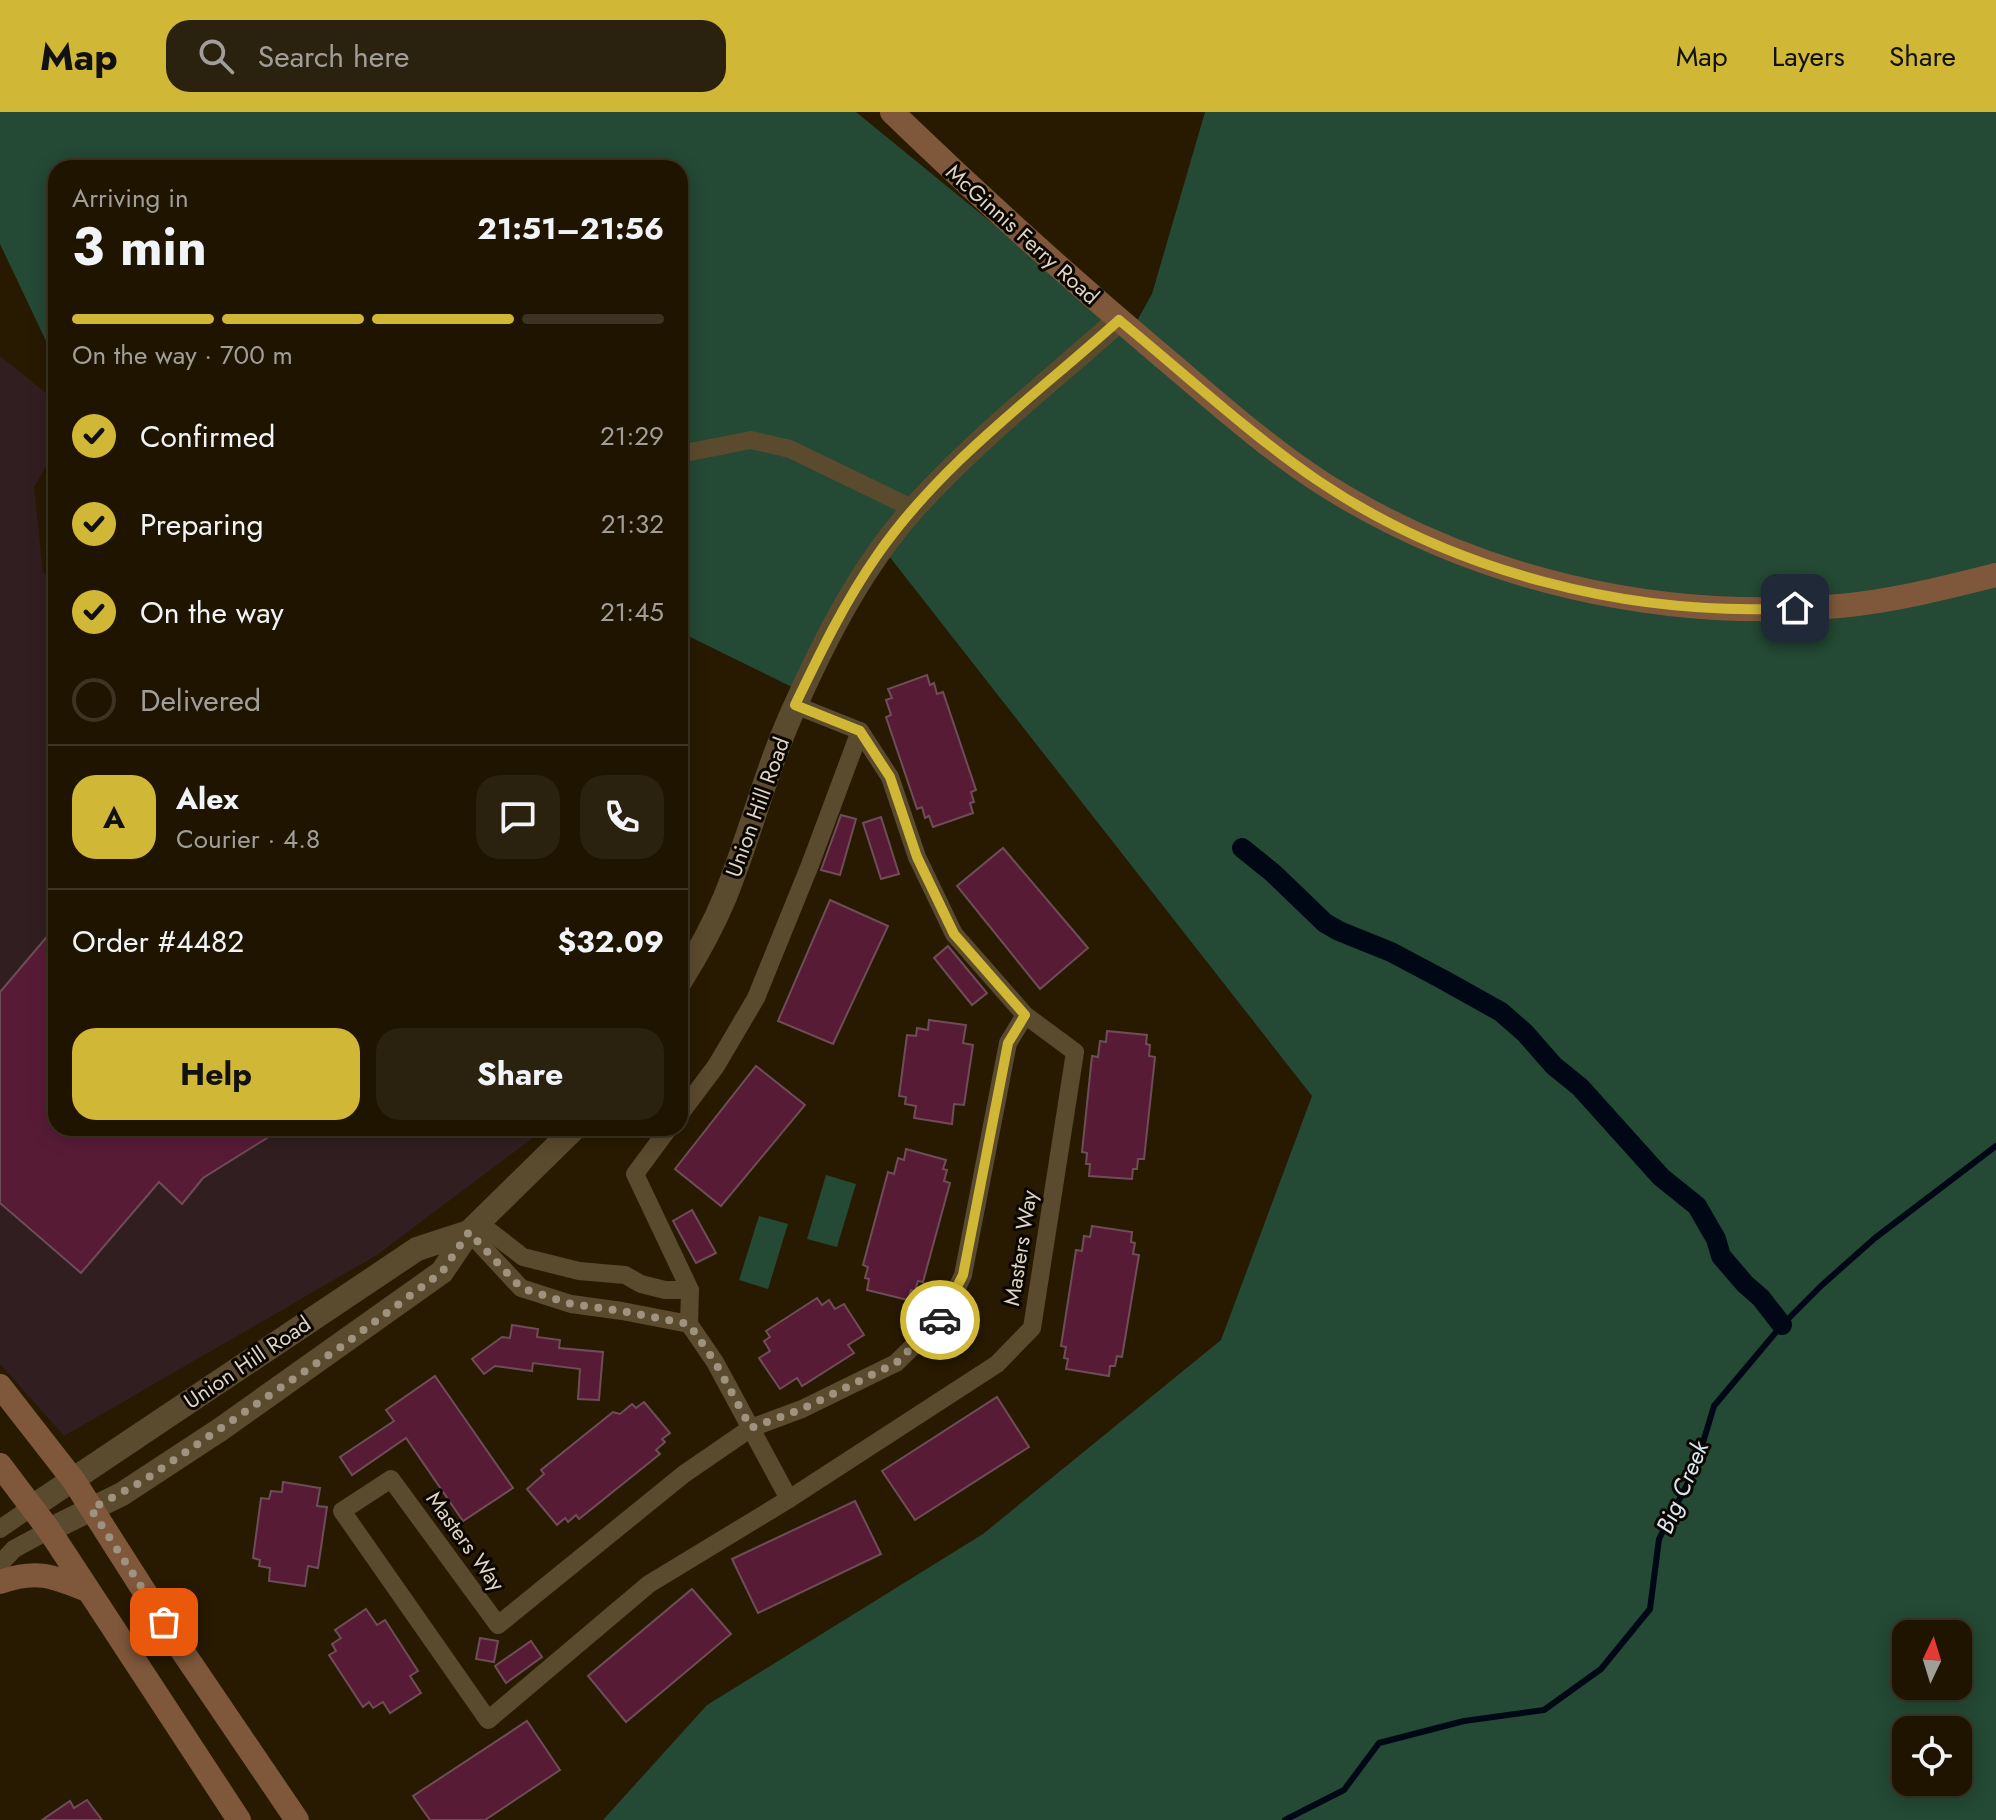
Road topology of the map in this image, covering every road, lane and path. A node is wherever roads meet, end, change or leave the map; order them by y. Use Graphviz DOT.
graph roads {
  1 [pos="892,112"];
  2 [pos="1119,320"];
  3 [pos="688,452"];
  4 [pos="914,509"];
  5 [pos="1996,575"];
  6 [pos="795,705"];
  7 [pos="860,731"];
  8 [pos="688,967"];
  9 [pos="1025,1015"];
  10 [pos="688,1103"];
  11 [pos="567,1136"];
  12 [pos="663,1136"];
  13 [pos="474,1228"];
  14 [pos="523,1257"];
  15 [pos="521,1288"];
  16 [pos="690,1290"];
  17 [pos="321,1312"];
  18 [pos="689,1324"];
  19 [pos="346,1342"];
  20 [pos="0,1386"];
  21 [pos="751,1428"];
  22 [pos="0,1465"];
  23 [pos="74,1481"];
  24 [pos="789,1499"];
  25 [pos="32,1507"];
  26 [pos="91,1509"];
  27 [pos="0,1529"];
  28 [pos="49,1530"];
  29 [pos="0,1564"];
  30 [pos="0,1582"];
  31 [pos="87,1590"];
  32 [pos="239,1820"];
  33 [pos="297,1820"];
  1 -- 2 [label="main road, McGinnis Ferry Road"];
  2 -- 4 [label="street, Union Hill Road"];
  2 -- 5 [label="main road, McGinnis Ferry Road"];
  3 -- 4 [label="street"];
  4 -- 6 [label="street, Union Hill Road"];
  6 -- 7 [label="street"];
  6 -- 8 [label="street, Union Hill Road"];
  7 -- 9 [label="street, Masters Way"];
  7 -- 10 [label="street"];
  9 -- 21 [label="street, Masters Way"];
  9 -- 24 [label="street, Masters Way"];
  11 -- 13 [label="street, Union Hill Road"];
  12 -- 16 [label="street"];
  13 -- 14 [label="street"];
  13 -- 15 [label="street"];
  13 -- 17 [label="street, Union Hill Road"];
  13 -- 19 [label="street, Union Hill Road"];
  14 -- 15 [label="street"];
  14 -- 16 [label="street"];
  15 -- 18 [label="street"];
  16 -- 18 [label="street"];
  17 -- 19 [label="street"];
  17 -- 23 [label="street, Union Hill Road"];
  18 -- 21 [label="street"];
  19 -- 26 [label="street, Union Hill Road"];
  20 -- 23 [label="main road"];
  21 -- 24 [label="street"];
  21 -- 24 [label="street, Masters Way"];
  22 -- 25 [label="main road"];
  23 -- 25 [label="street, Union Hill Road"];
  23 -- 26 [label="main road"];
  25 -- 27 [label="street"];
  25 -- 28 [label="main road"];
  26 -- 28 [label="street, Union Hill Road"];
  26 -- 33 [label="main road"];
  28 -- 29 [label="street"];
  28 -- 31 [label="main road"];
  30 -- 31 [label="main road"];
  31 -- 32 [label="main road"];
}
